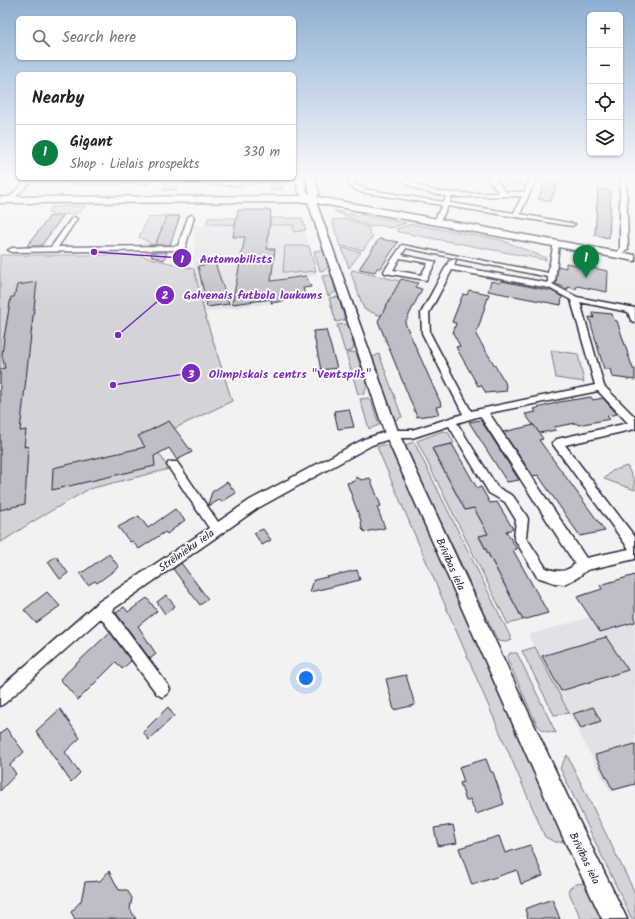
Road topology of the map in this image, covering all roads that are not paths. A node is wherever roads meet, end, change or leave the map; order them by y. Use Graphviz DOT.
graph roads {
  1 [pos="73,220"];
  2 [pos="190,220"];
  3 [pos="319,220"];
  4 [pos="430,220"];
  5 [pos="546,220"];
  6 [pos="624,220"];
  7 [pos="436,221"];
  8 [pos="572,224"];
  9 [pos="556,243"];
  10 [pos="54,248"];
  11 [pos="12,250"];
  12 [pos="438,253"];
  13 [pos="619,255"];
  14 [pos="398,256"];
  15 [pos="455,257"];
  16 [pos="635,258"];
  17 [pos="432,262"];
  18 [pos="450,267"];
  19 [pos="552,276"];
  20 [pos="551,286"];
  21 [pos="575,299"];
  22 [pos="635,320"];
  23 [pos="600,387"];
  24 [pos="482,411"];
  25 [pos="468,414"];
  26 [pos="451,421"];
  27 [pos="635,424"];
  28 [pos="392,434"];
  29 [pos="173,465"];
  30 [pos="216,529"];
  31 [pos="635,547"];
  32 [pos="635,553"];
  33 [pos="583,565"];
  34 [pos="102,608"];
  35 [pos="162,689"];
  36 [pos="0,698"];
  37 [pos="615,919"];
  1 -- 10 [label="street"];
  2 -- 10 [label="street"];
  3 -- 28 [label="street, Brīvības iela"];
  4 -- 7 [label="main road"];
  5 -- 8 [label="street"];
  6 -- 13 [label="street"];
  7 -- 9 [label="main road"];
  9 -- 13 [label="main road"];
  9 -- 19 [label="street"];
  10 -- 11 [label="street"];
  12 -- 14 [label="street"];
  12 -- 15 [label="street"];
  12 -- 17 [label="street"];
  13 -- 16 [label="main road"];
  14 -- 17 [label="street"];
  14 -- 17 [label="street"];
  15 -- 18 [label="street"];
  15 -- 19 [label="street"];
  18 -- 20 [label="street"];
  18 -- 25 [label="street"];
  19 -- 20 [label="street"];
  20 -- 21 [label="street"];
  21 -- 22 [label="street"];
  21 -- 23 [label="street"];
  23 -- 24 [label="street, Strēlnieku iela"];
  23 -- 27 [label="street"];
  24 -- 25 [label="street, Strēlnieku iela"];
  24 -- 33 [label="street"];
  25 -- 26 [label="street, Strēlnieku iela"];
  26 -- 28 [label="street, Strēlnieku iela"];
  26 -- 33 [label="street"];
  27 -- 31 [label="street"];
  28 -- 30 [label="street, Strēlnieku iela"];
  28 -- 37 [label="street, Brīvības iela"];
  29 -- 30 [label="street"];
  30 -- 34 [label="street, Strēlnieku iela"];
  32 -- 33 [label="street"];
  34 -- 35 [label="street"];
  34 -- 36 [label="street, Strēlnieku iela"];
}
